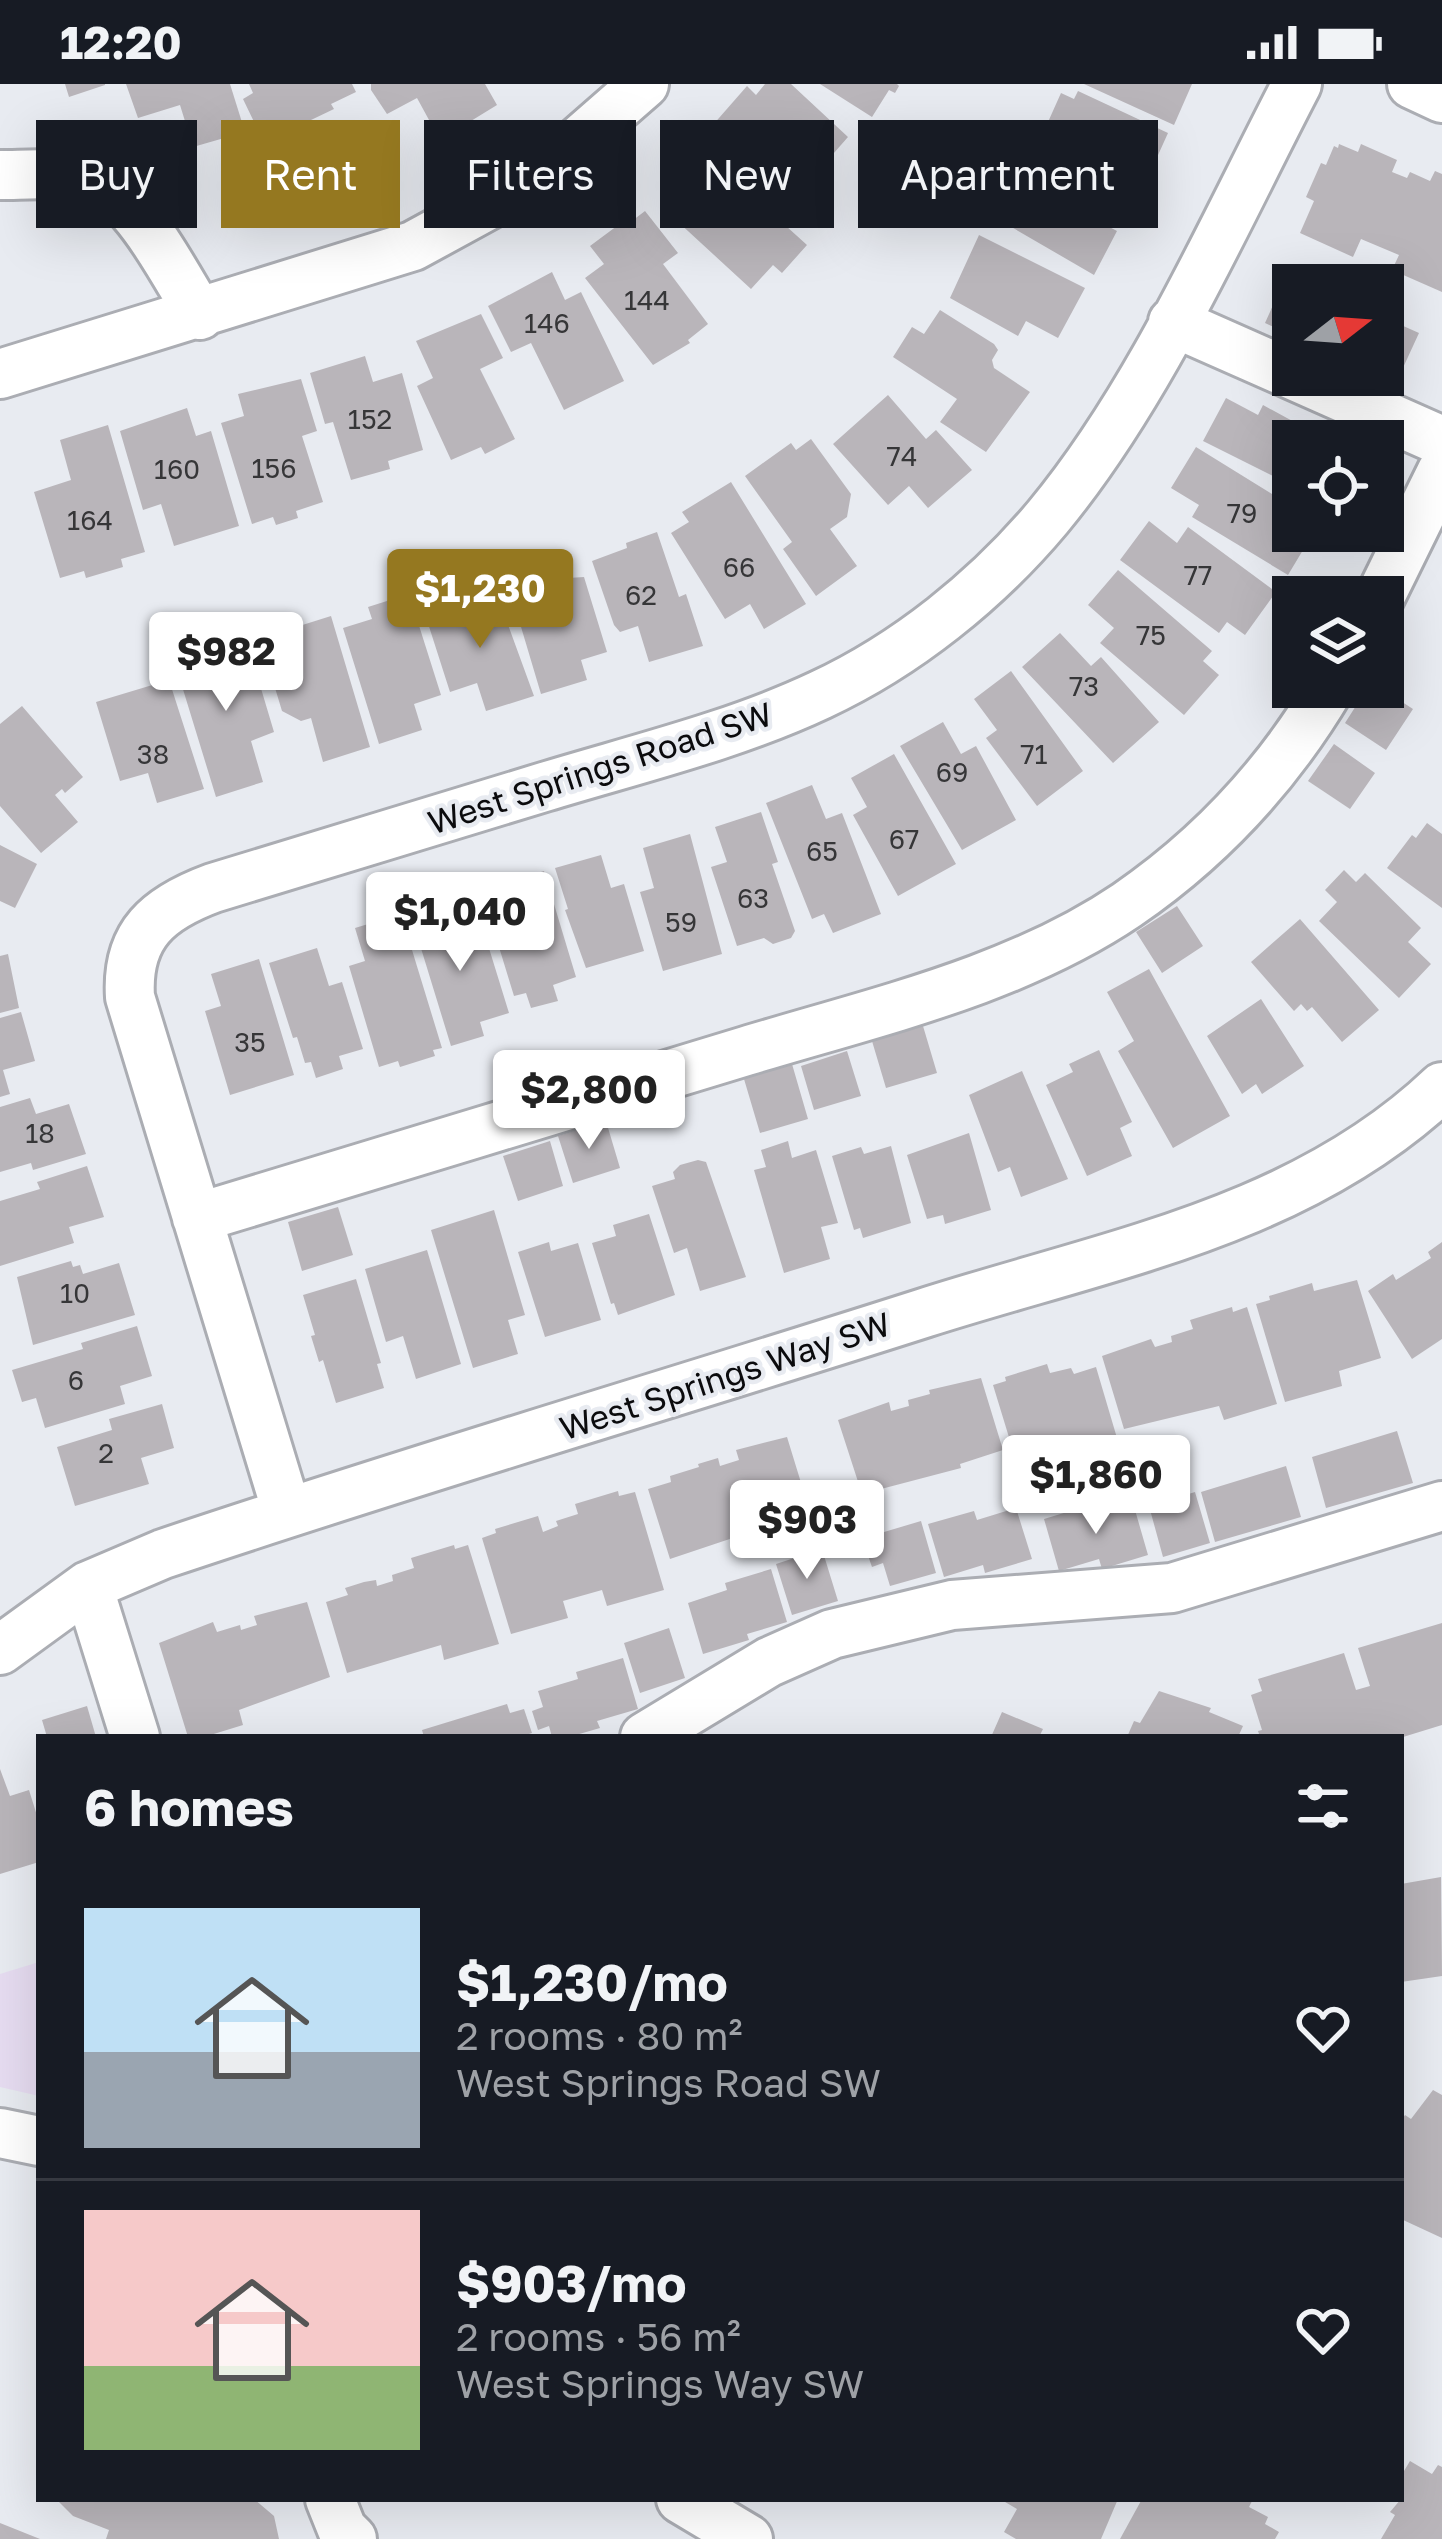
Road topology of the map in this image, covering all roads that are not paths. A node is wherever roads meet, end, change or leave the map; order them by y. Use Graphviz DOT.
graph roads {
  1 [pos="644,84"];
  2 [pos="1297,84"];
  3 [pos="1412,84"];
  4 [pos="1442,98"];
  5 [pos="0,175"];
  6 [pos="200,315"];
  7 [pos="1173,322"];
  8 [pos="1272,366"];
  9 [pos="0,374"];
  10 [pos="1340,396"];
  11 [pos="1442,441"];
  12 [pos="1442,470"];
  13 [pos="1390,576"];
  14 [pos="1317,708"];
  15 [pos="1431,1112"];
  16 [pos="197,1218"];
  17 [pos="1442,1506"];
  18 [pos="287,1512"];
  19 [pos="88,1586"];
  20 [pos="0,1650"];
  21 [pos="133,1734"];
  22 [pos="650,1734"];
  23 [pos="0,2132"];
  24 [pos="36,2140"];
  25 [pos="332,2502"];
  26 [pos="686,2502"];
  27 [pos="352,2539"];
  28 [pos="748,2539"];
  1 -- 6 [label="street"];
  2 -- 7 [label="street, West Springs Road SW"];
  3 -- 4 [label="street"];
  5 -- 6 [label="street"];
  6 -- 9 [label="street"];
  7 -- 8 [label="street"];
  7 -- 16 [label="street, West Springs Road SW"];
  10 -- 11 [label="street"];
  12 -- 13 [label="street"];
  14 -- 16 [label="street"];
  15 -- 18 [label="street, West Springs Way SW"];
  16 -- 18 [label="street, West Springs Road SW"];
  17 -- 22 [label="street"];
  18 -- 19 [label="street, West Springs Way SW"];
  19 -- 20 [label="street, West Springs Way SW"];
  19 -- 21 [label="street"];
  23 -- 24 [label="street"];
  25 -- 27 [label="street"];
  26 -- 28 [label="street"];
}
